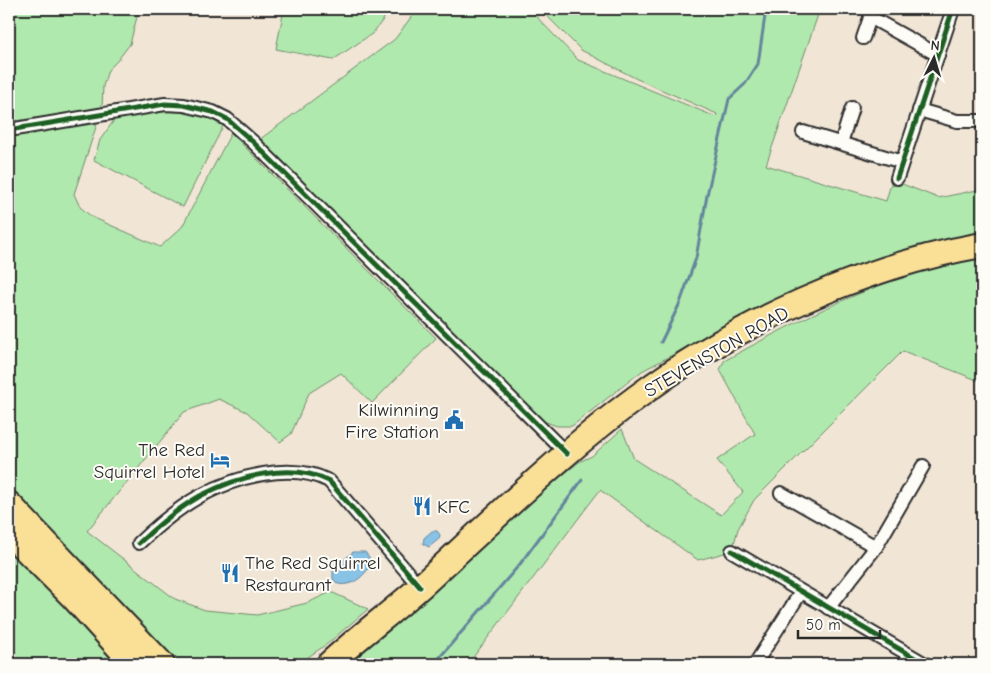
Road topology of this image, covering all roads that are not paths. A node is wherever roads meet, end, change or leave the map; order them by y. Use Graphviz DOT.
graph roads {
  1 [pos="953,9"];
  2 [pos="871,13"];
  3 [pos="863,38"];
  4 [pos="938,55"];
  5 [pos="852,108"];
  6 [pos="919,110"];
  7 [pos="982,121"];
  8 [pos="9,130"];
  9 [pos="803,132"];
  10 [pos="841,143"];
  11 [pos="902,162"];
  12 [pos="898,178"];
  13 [pos="982,245"];
  14 [pos="567,454"];
  15 [pos="923,466"];
  16 [pos="781,493"];
  17 [pos="9,504"];
  18 [pos="9,532"];
  19 [pos="139,543"];
  20 [pos="876,547"];
  21 [pos="732,551"];
  22 [pos="420,587"];
  23 [pos="801,592"];
  24 [pos="828,608"];
  25 [pos="134,664"];
  26 [pos="162,664"];
  27 [pos="329,664"];
  28 [pos="755,664"];
  29 [pos="925,664"];
  1 -- 4 [label="street"];
  2 -- 3 [label="street"];
  2 -- 4 [label="street"];
  4 -- 6 [label="street"];
  5 -- 10 [label="street"];
  6 -- 7 [label="street"];
  6 -- 11 [label="street"];
  8 -- 14 [label="street"];
  9 -- 10 [label="street"];
  10 -- 11 [label="street"];
  11 -- 12 [label="street"];
  13 -- 14 [label="highway, STEVENSTON ROAD"];
  14 -- 22 [label="highway, STEVENSTON ROAD"];
  15 -- 20 [label="street"];
  16 -- 20 [label="street"];
  17 -- 26 [label="highway"];
  18 -- 25 [label="highway"];
  19 -- 22 [label="street"];
  20 -- 24 [label="street"];
  21 -- 23 [label="street"];
  22 -- 27 [label="highway, STEVENSTON ROAD"];
  23 -- 24 [label="street"];
  23 -- 28 [label="street"];
  24 -- 29 [label="street"];
}
